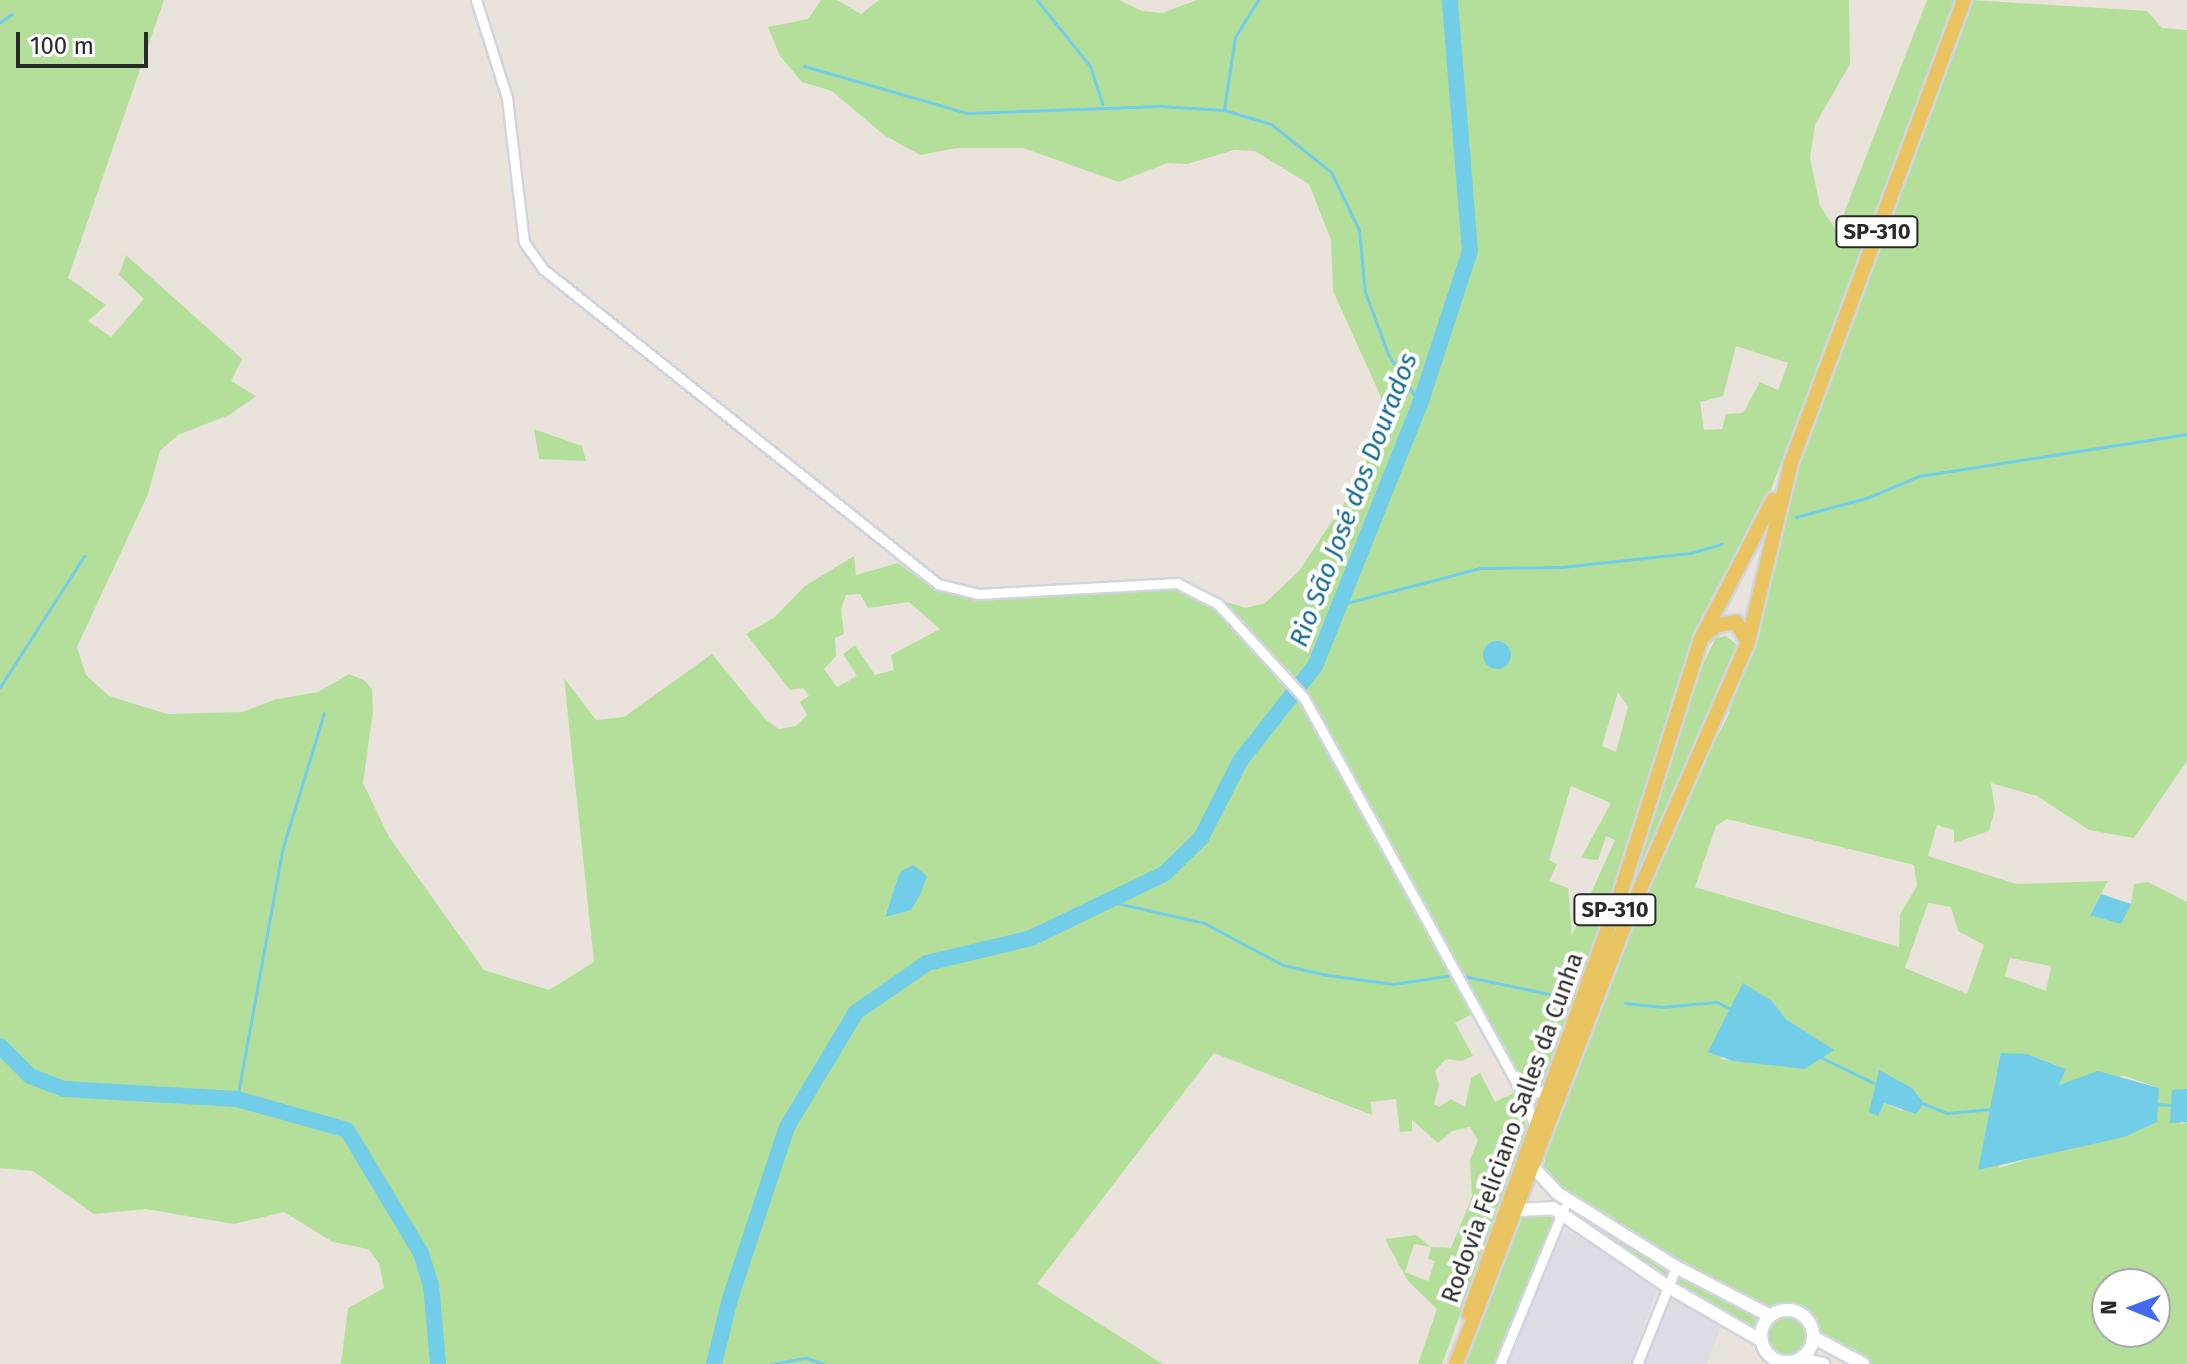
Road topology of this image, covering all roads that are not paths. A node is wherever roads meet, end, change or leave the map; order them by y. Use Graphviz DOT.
graph roads {
  1 [pos="476,0"];
  2 [pos="1964,0"];
  3 [pos="1791,463"];
  4 [pos="1701,639"];
  5 [pos="1748,642"];
  6 [pos="1548,1089"];
  7 [pos="1524,1096"];
  8 [pos="1534,1125"];
  9 [pos="1534,1168"];
  10 [pos="1568,1199"];
  11 [pos="1519,1210"];
  12 [pos="1560,1217"];
  13 [pos="1676,1267"];
  14 [pos="1667,1286"];
  15 [pos="1770,1316"];
  16 [pos="1813,1337"];
  17 [pos="1762,1341"];
  18 [pos="1799,1359"];
  19 [pos="1455,1364"];
  20 [pos="1500,1364"];
  21 [pos="1637,1364"];
  22 [pos="1823,1364"];
  23 [pos="1863,1364"];
  1 -- 7 [label="street"];
  2 -- 3 [label="main road, Rodovia Feliciano Salles da Cunha / SP-310"];
  3 -- 4 [label="main road, Rodovia Feliciano Salles da Cunha / SP-310"];
  3 -- 5 [label="main road, Rodovia Feliciano Salles da Cunha / SP-310"];
  4 -- 5 [label="main road"];
  4 -- 6 [label="main road, Rodovia Feliciano Salles da Cunha / SP-310"];
  5 -- 9 [label="main road, Rodovia Feliciano Salles da Cunha / SP-310"];
  6 -- 7 [label="street"];
  6 -- 8 [label="main road, Rodovia Feliciano Salles da Cunha / SP-310"];
  7 -- 8 [label="street"];
  8 -- 19 [label="main road, Rodovia Feliciano Salles da Cunha / SP-310"];
  9 -- 10 [label="street"];
  9 -- 11 [label="main road, Rodovia Feliciano Salles da Cunha / SP-310"];
  10 -- 12 [label="street"];
  10 -- 13 [label="street"];
  11 -- 12 [label="street"];
  11 -- 19 [label="main road, Rodovia Feliciano Salles da Cunha / SP-310"];
  12 -- 14 [label="street"];
  12 -- 20 [label="street"];
  13 -- 14 [label="street"];
  13 -- 15 [label="street"];
  14 -- 17 [label="street"];
  14 -- 21 [label="street"];
  15 -- 16 [label="street"];
  15 -- 17 [label="street"];
  16 -- 18 [label="street"];
  16 -- 23 [label="street"];
  17 -- 18 [label="street"];
  18 -- 22 [label="street"];
}
